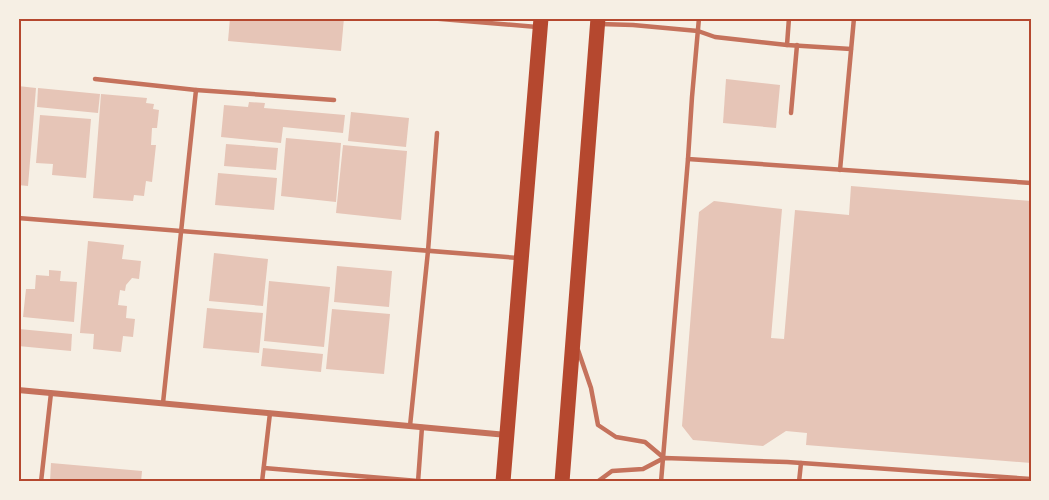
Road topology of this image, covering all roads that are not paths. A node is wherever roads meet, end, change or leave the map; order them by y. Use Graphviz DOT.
graph roads {
  1 [pos="429,18"];
  2 [pos="699,18"];
  3 [pos="789,18"];
  4 [pos="854,18"];
  5 [pos="449,19"];
  6 [pos="597,21"];
  7 [pos="540,23"];
  8 [pos="698,31"];
  9 [pos="787,45"];
  10 [pos="797,45"];
  11 [pos="851,49"];
  12 [pos="95,79"];
  13 [pos="196,90"];
  14 [pos="334,100"];
  15 [pos="791,113"];
  16 [pos="437,133"];
  17 [pos="688,159"];
  18 [pos="840,170"];
  19 [pos="1031,183"];
  20 [pos="18,218"];
  21 [pos="181,231"];
  22 [pos="428,251"];
  23 [pos="521,258"];
  24 [pos="573,335"];
  25 [pos="18,390"];
  26 [pos="51,393"];
  27 [pos="163,403"];
  28 [pos="270,413"];
  29 [pos="410,426"];
  30 [pos="422,428"];
  31 [pos="507,435"];
  32 [pos="664,458"];
  33 [pos="801,462"];
  34 [pos="264,468"];
  35 [pos="1031,479"];
  36 [pos="41,482"];
  37 [pos="262,482"];
  38 [pos="418,482"];
  39 [pos="503,482"];
  40 [pos="562,482"];
  41 [pos="597,482"];
  42 [pos="661,482"];
  43 [pos="799,482"];
  1 -- 5 [label="lane"];
  2 -- 8 [label="lane"];
  3 -- 9 [label="lane"];
  4 -- 11 [label="lane"];
  5 -- 7 [label="lane"];
  6 -- 8 [label="lane"];
  6 -- 24 [label="main road"];
  7 -- 23 [label="main road"];
  8 -- 9 [label="lane"];
  8 -- 17 [label="lane"];
  9 -- 10 [label="lane"];
  10 -- 11 [label="lane"];
  10 -- 15 [label="lane"];
  11 -- 18 [label="lane"];
  12 -- 13 [label="lane"];
  13 -- 14 [label="lane"];
  13 -- 21 [label="lane"];
  16 -- 22 [label="lane"];
  17 -- 18 [label="lane"];
  17 -- 32 [label="lane"];
  18 -- 19 [label="lane"];
  20 -- 21 [label="lane"];
  21 -- 22 [label="lane"];
  21 -- 27 [label="lane"];
  22 -- 23 [label="lane"];
  22 -- 29 [label="lane"];
  23 -- 31 [label="main road"];
  24 -- 32 [label="lane"];
  24 -- 40 [label="main road"];
  25 -- 26 [label="street"];
  26 -- 27 [label="street"];
  26 -- 36 [label="lane"];
  27 -- 28 [label="street"];
  28 -- 29 [label="street"];
  28 -- 34 [label="lane"];
  29 -- 30 [label="street"];
  30 -- 31 [label="street"];
  30 -- 38 [label="lane"];
  31 -- 39 [label="main road"];
  32 -- 33 [label="lane"];
  32 -- 41 [label="lane"];
  32 -- 42 [label="lane"];
  33 -- 35 [label="lane"];
  33 -- 43 [label="lane"];
  34 -- 37 [label="lane"];
  34 -- 38 [label="lane"];
}
